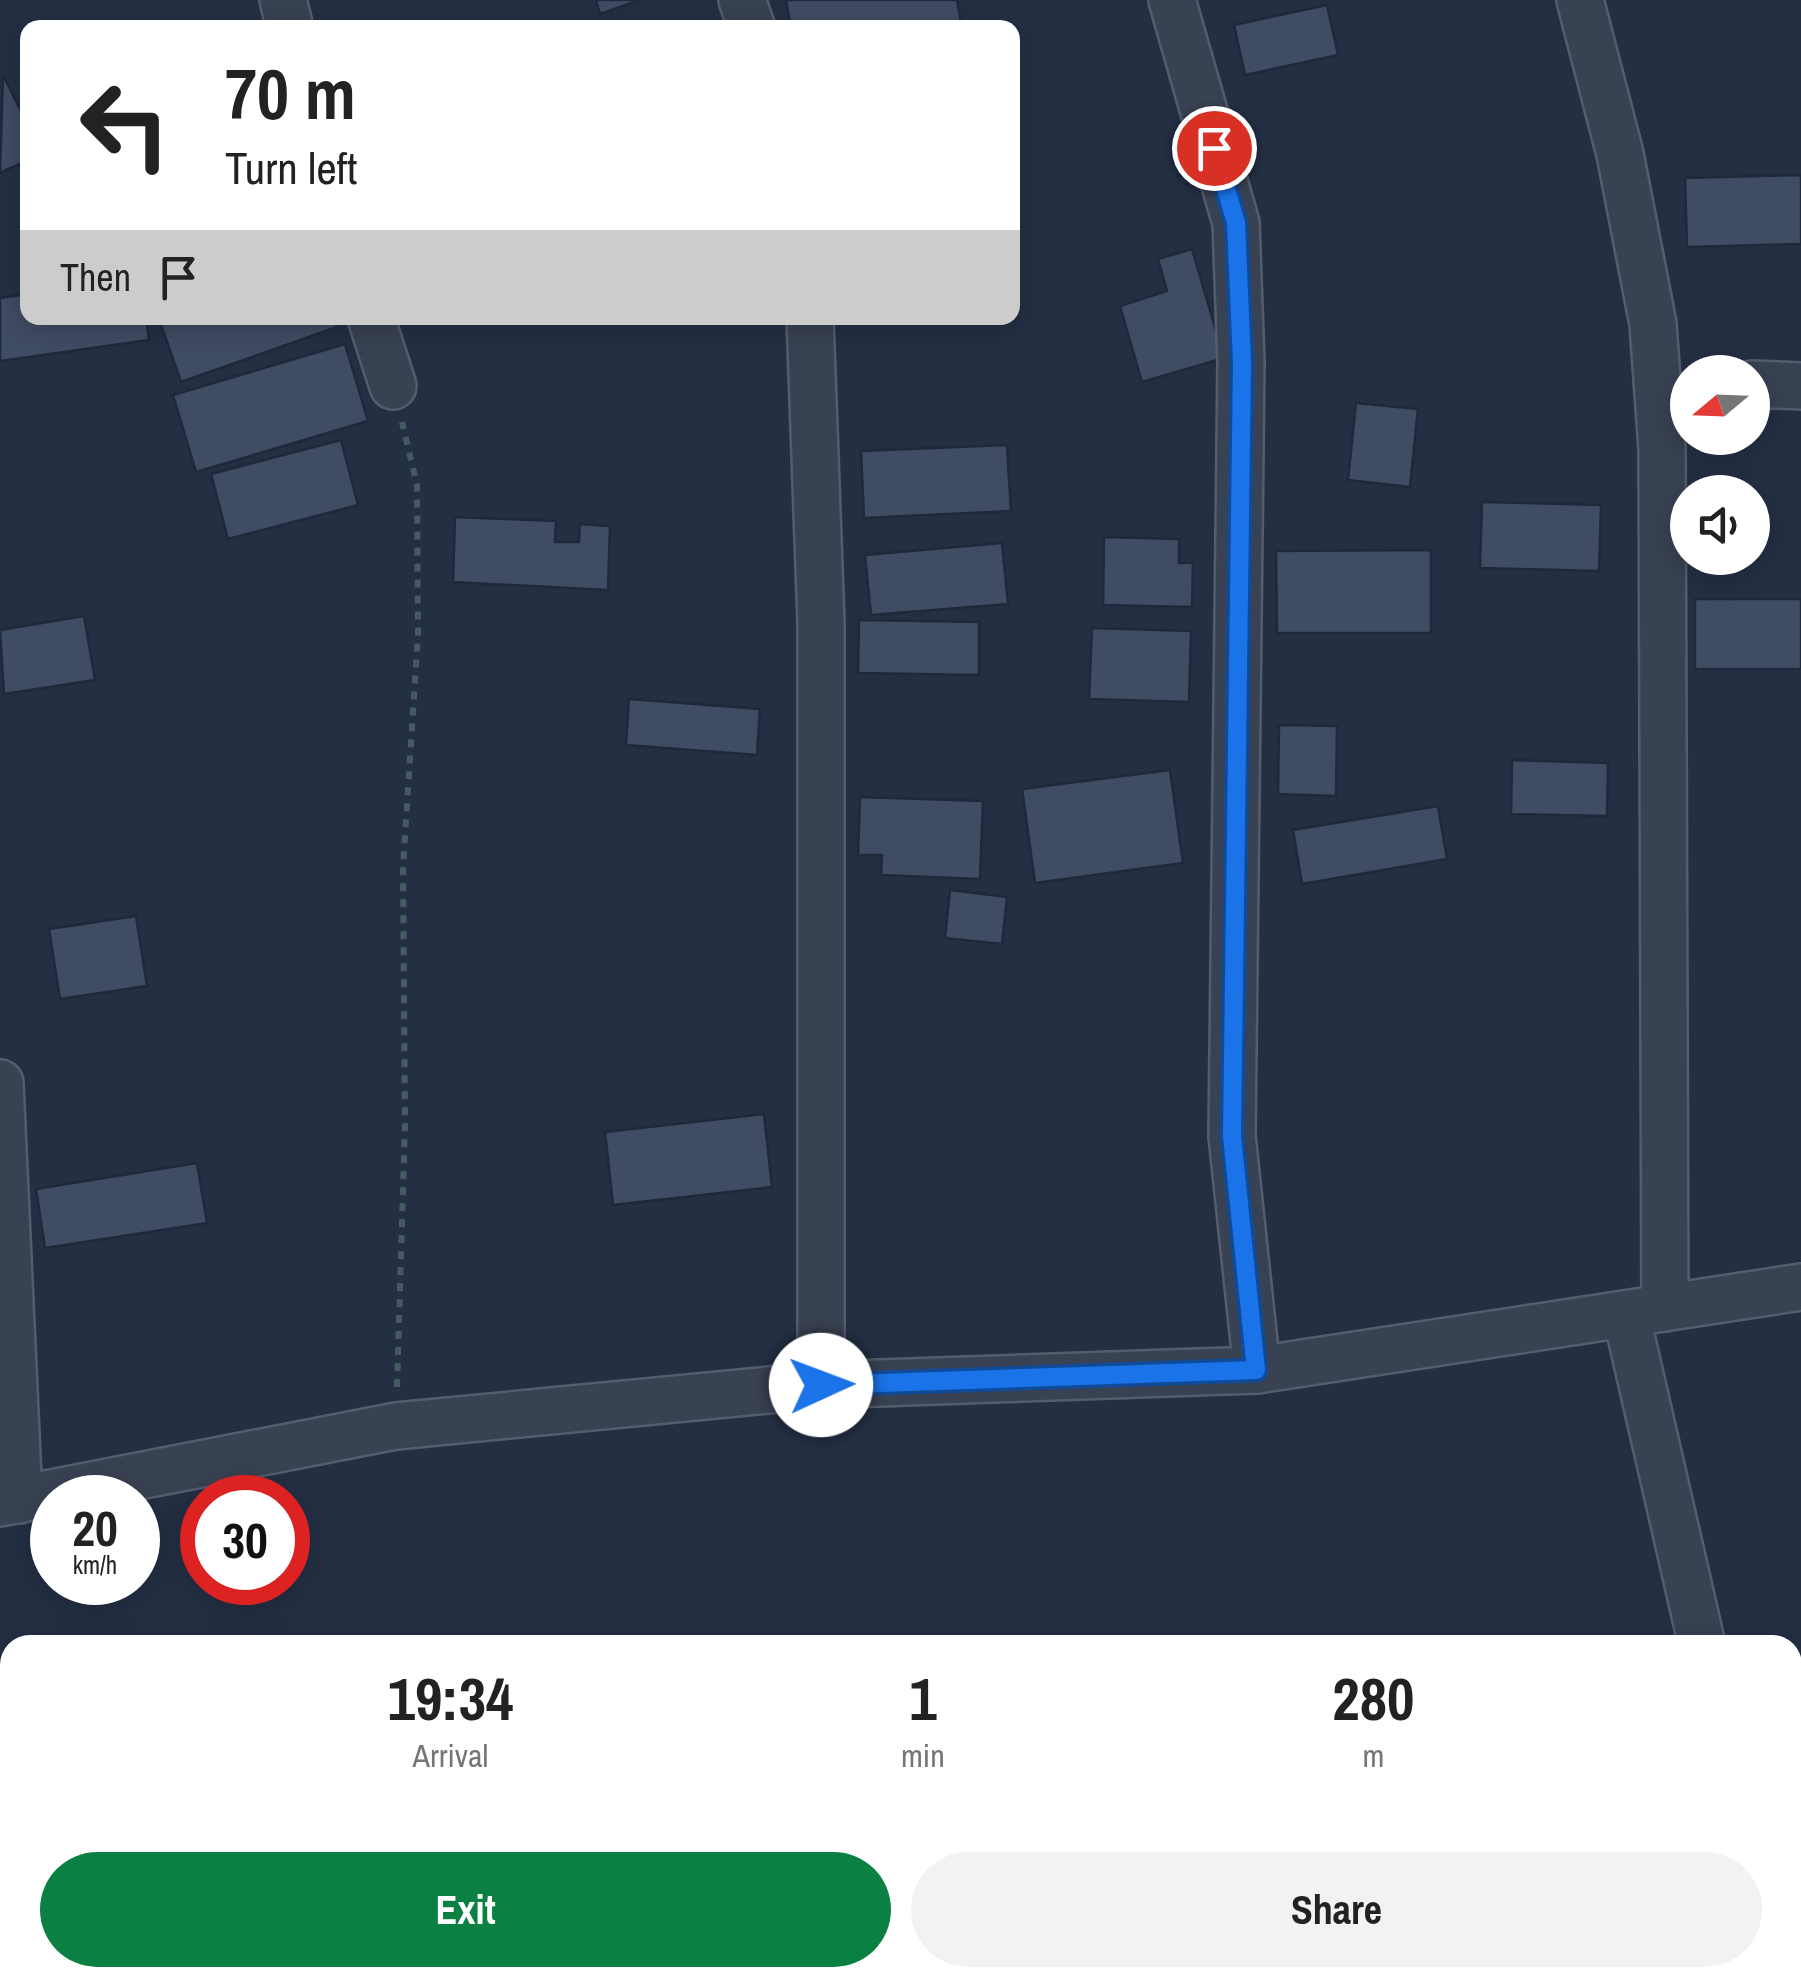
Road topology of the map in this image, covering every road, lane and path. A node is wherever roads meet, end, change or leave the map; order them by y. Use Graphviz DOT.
graph roads {
  1 [pos="1172,0"];
  2 [pos="1580,0"];
  3 [pos="373,325"];
  4 [pos="810,325"];
  5 [pos="1670,375"];
  6 [pos="1770,385"];
  7 [pos="393,386"];
  8 [pos="1801,386"];
  9 [pos="1671,455"];
  10 [pos="0,1083"];
  11 [pos="1801,1288"];
  12 [pos="1646,1311"];
  13 [pos="1256,1370"];
  14 [pos="821,1385"];
  15 [pos="396,1426"];
  16 [pos="10,1501"];
  17 [pos="1700,1635"];
  1 -- 13 [label="street"];
  2 -- 5 [label="street"];
  3 -- 7 [label="street"];
  4 -- 14 [label="street"];
  6 -- 8 [label="street"];
  7 -- 15 [label="path"];
  9 -- 12 [label="street"];
  10 -- 16 [label="street"];
  11 -- 12 [label="street"];
  12 -- 13 [label="street"];
  12 -- 17 [label="street"];
  13 -- 14 [label="street"];
  14 -- 15 [label="street"];
  15 -- 16 [label="street"];
}
